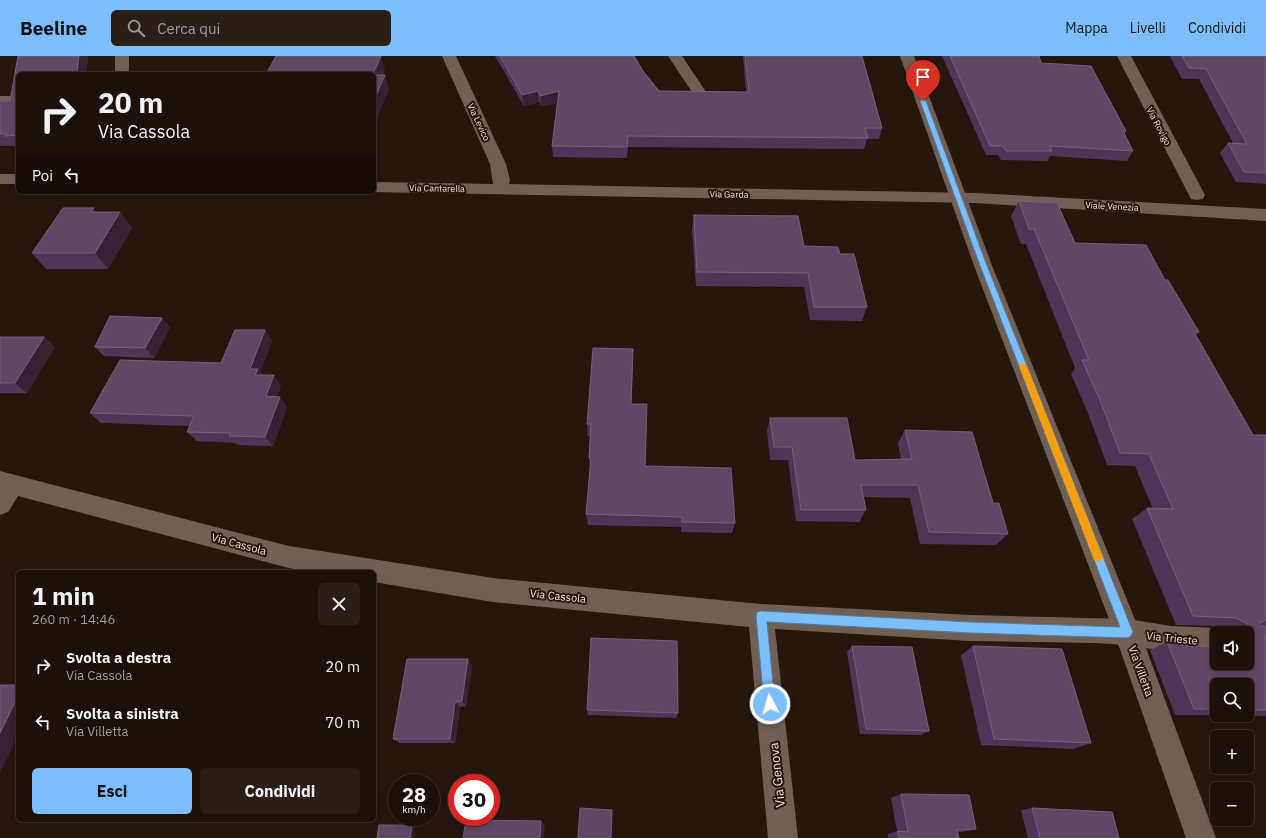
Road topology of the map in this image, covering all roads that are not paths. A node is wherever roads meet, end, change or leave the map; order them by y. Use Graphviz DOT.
graph roads {
  1 [pos="122,56"];
  2 [pos="448,56"];
  3 [pos="675,56"];
  4 [pos="907,56"];
  5 [pos="1124,56"];
  6 [pos="122,72"];
  7 [pos="699,92"];
  8 [pos="0,100"];
  9 [pos="16,100"];
  10 [pos="0,179"];
  11 [pos="16,179"];
  12 [pos="376,187"];
  13 [pos="500,189"];
  14 [pos="1196,195"];
  15 [pos="958,198"];
  16 [pos="1266,215"];
  17 [pos="6,482"];
  18 [pos="0,505"];
  19 [pos="369,570"];
  20 [pos="376,571"];
  21 [pos="761,616"];
  22 [pos="1127,632"];
  23 [pos="1210,641"];
  24 [pos="783,838"];
  25 [pos="1201,838"];
  1 -- 6 [label="street"];
  2 -- 13 [label="street, Via Levico"];
  3 -- 7 [label="street"];
  4 -- 15 [label="street, Via Villetta"];
  5 -- 14 [label="street, Via Rovigo"];
  8 -- 9 [label="street"];
  10 -- 11 [label="street"];
  12 -- 13 [label="street, Via Cantarella"];
  13 -- 15 [label="street, Via Garda"];
  15 -- 16 [label="street, Viale Venezia"];
  15 -- 22 [label="street, Via Villetta"];
  17 -- 18 [label="street"];
  17 -- 19 [label="street, Via Cassola"];
  20 -- 21 [label="street, Via Cassola"];
  21 -- 22 [label="street, Via Cassola"];
  21 -- 24 [label="street, Via Genova"];
  22 -- 23 [label="street, Via Trieste"];
  22 -- 25 [label="street, Via Villetta"];
}
